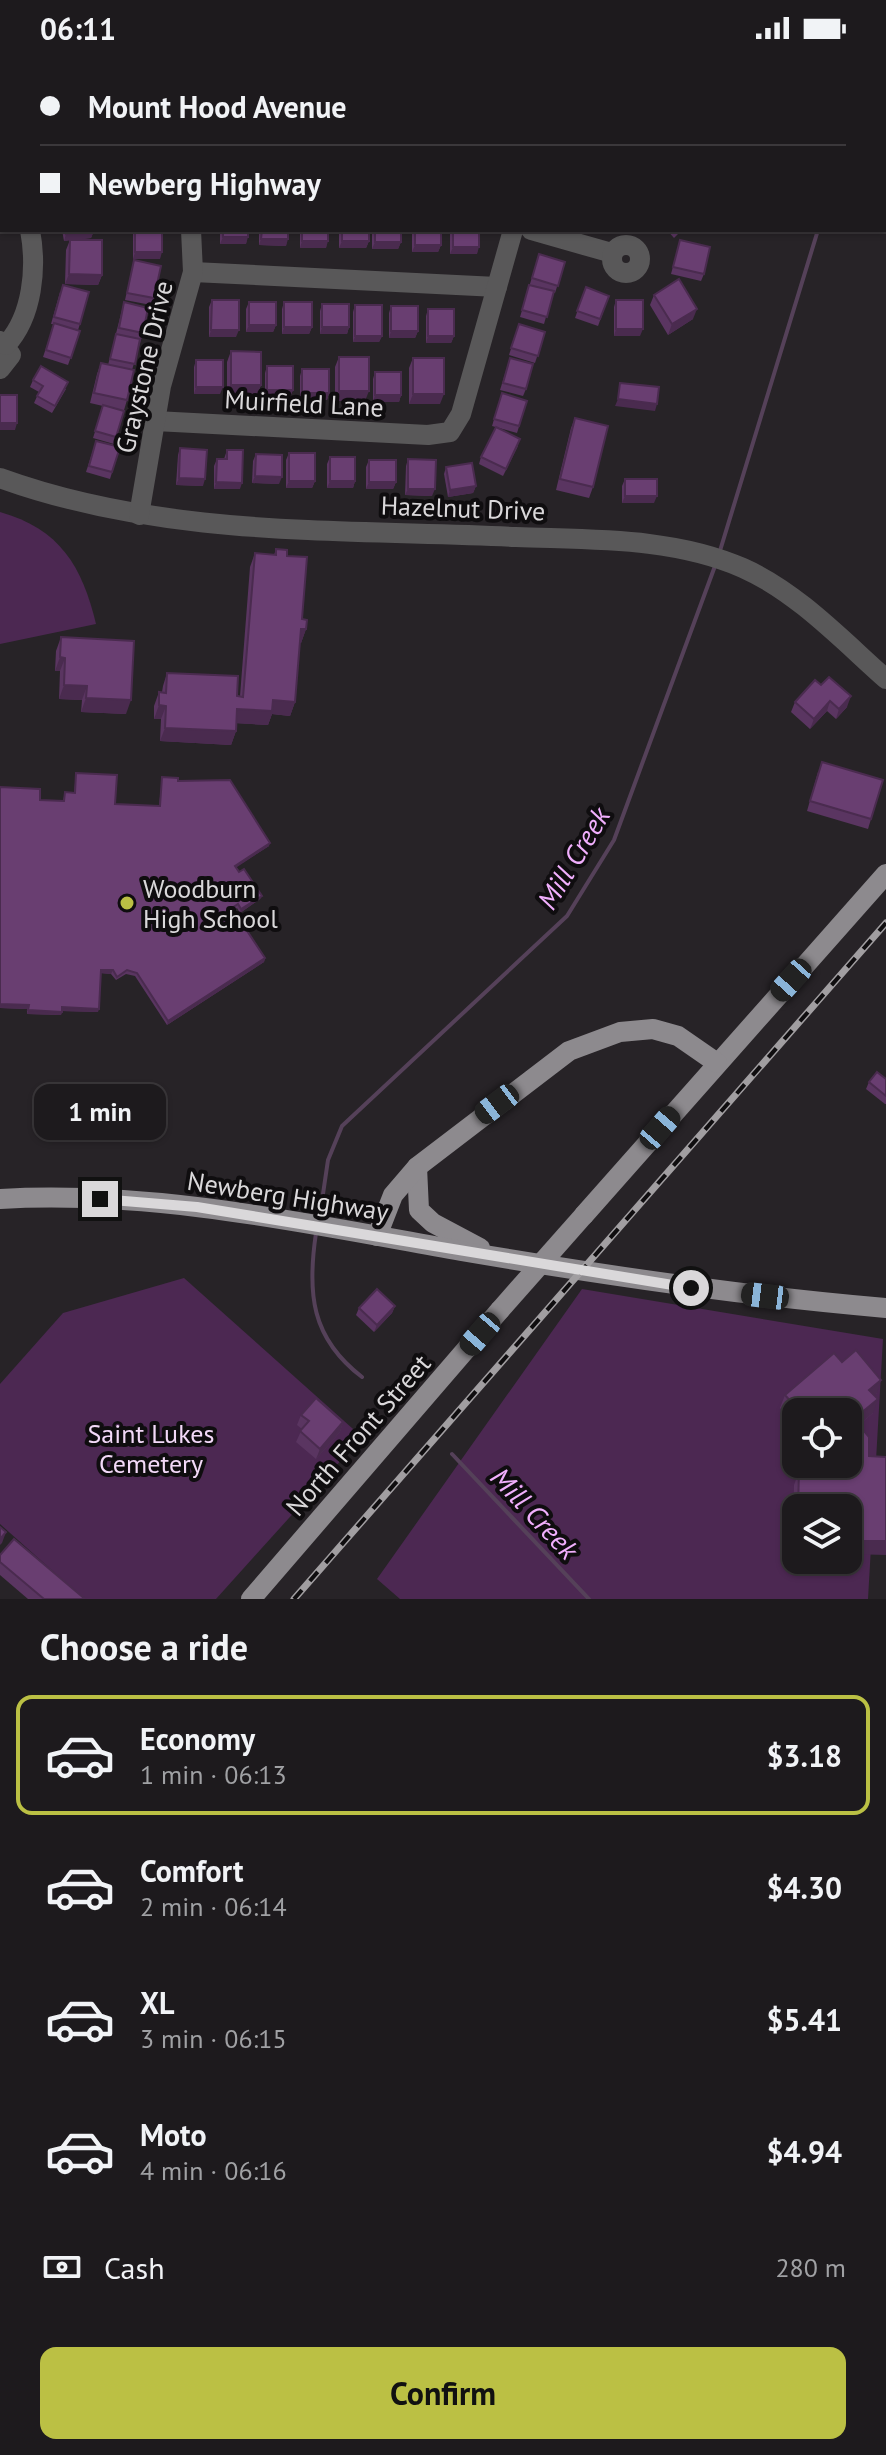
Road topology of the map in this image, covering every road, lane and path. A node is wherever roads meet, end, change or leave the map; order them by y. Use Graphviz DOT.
graph roads {
  1 [pos="30,232"];
  2 [pos="191,232"];
  3 [pos="512,232"];
  4 [pos="538,232"];
  5 [pos="612,253"];
  6 [pos="193,272"];
  7 [pos="497,287"];
  8 [pos="3,343"];
  9 [pos="0,369"];
  10 [pos="155,421"];
  11 [pos="0,478"];
  12 [pos="139,515"];
  13 [pos="886,679"];
  14 [pos="886,874"];
  15 [pos="717,1063"];
  16 [pos="417,1167"];
  17 [pos="0,1199"];
  18 [pos="377,1236"];
  19 [pos="497,1257"];
  20 [pos="886,1308"];
  21 [pos="251,1599"];
  1 -- 8 [label="street"];
  2 -- 6 [label="street, Graystone Drive"];
  3 -- 7 [label="street"];
  4 -- 5 [label="street"];
  6 -- 7 [label="street"];
  6 -- 10 [label="street, Graystone Drive"];
  7 -- 10 [label="street, Muirfield Lane"];
  8 -- 9 [label="street"];
  10 -- 12 [label="street, Graystone Drive"];
  11 -- 12 [label="street, Hazelnut Drive"];
  12 -- 13 [label="street, Hazelnut Drive"];
  14 -- 15 [label="main road, North Front Street"];
  15 -- 16 [label="main road"];
  15 -- 21 [label="main road, North Front Street, bridge"];
  16 -- 18 [label="main road"];
  16 -- 19 [label="main road"];
  17 -- 18 [label="main road, Newberg Highway"];
  18 -- 19 [label="main road, Newberg Highway"];
  19 -- 20 [label="main road, Newberg Highway"];
}
